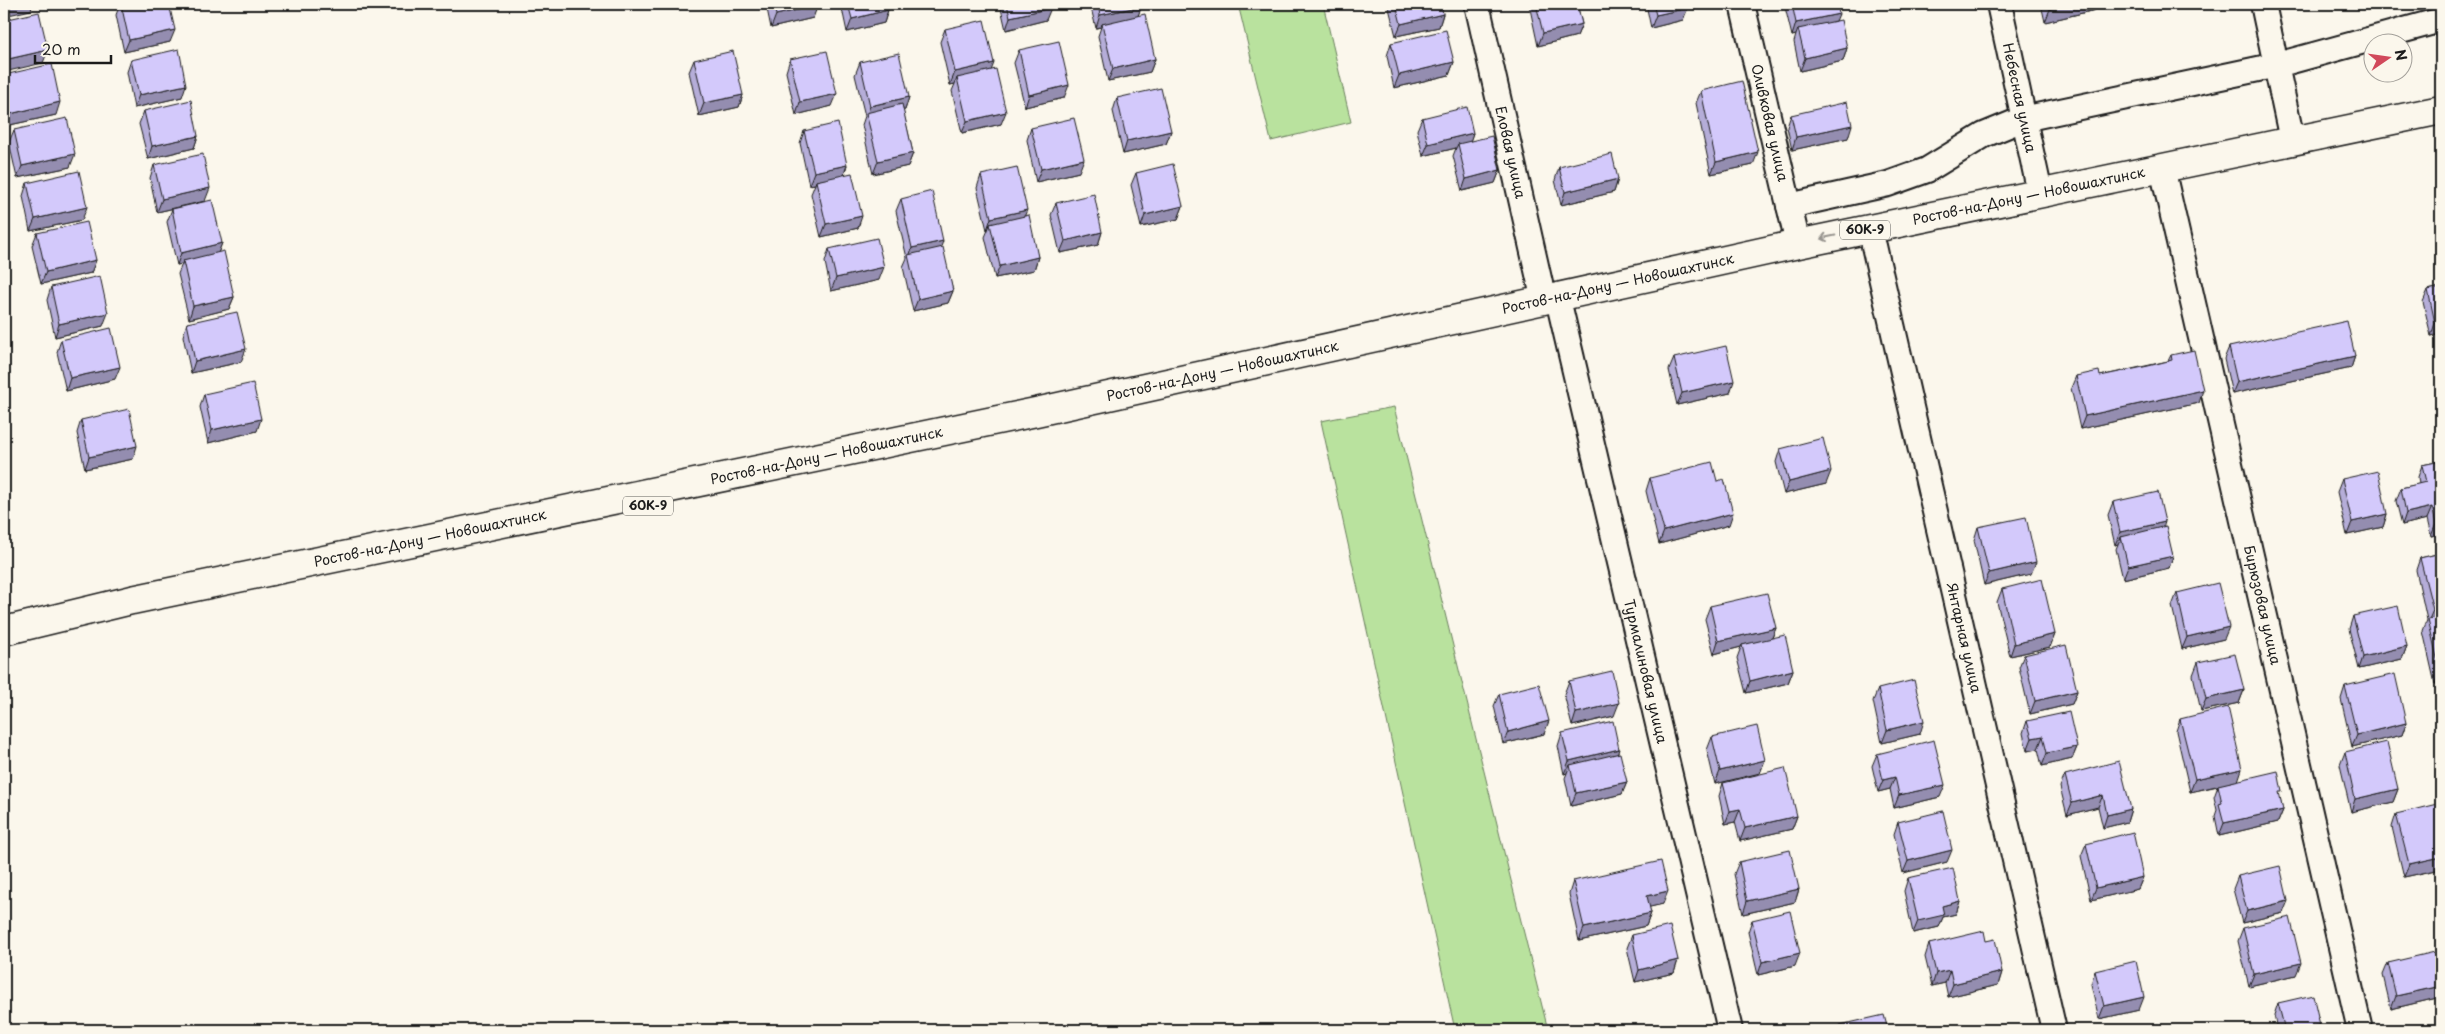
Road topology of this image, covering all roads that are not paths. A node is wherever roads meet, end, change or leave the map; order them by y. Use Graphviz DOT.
graph roads {
  1 [pos="1477,4"];
  2 [pos="1742,4"];
  3 [pos="1999,4"];
  4 [pos="2264,4"];
  5 [pos="2441,20"];
  6 [pos="2277,65"];
  7 [pos="2441,110"];
  8 [pos="2023,119"];
  9 [pos="2441,124"];
  10 [pos="2292,140"];
  11 [pos="2165,181"];
  12 [pos="2040,193"];
  13 [pos="1789,206"];
  14 [pos="1798,244"];
  15 [pos="1874,246"];
  16 [pos="1552,307"];
  17 [pos="1292,363"];
  18 [pos="4,631"];
  19 [pos="4,645"];
  20 [pos="1730,1030"];
  21 [pos="2054,1030"];
  22 [pos="2360,1030"];
  1 -- 16 [label="street, Еловая улица"];
  2 -- 13 [label="street, Оливковая улица"];
  3 -- 8 [label="street, Небесная улица"];
  4 -- 6 [label="street"];
  5 -- 6 [label="street"];
  6 -- 8 [label="street"];
  6 -- 10 [label="street"];
  7 -- 10 [label="main road, Ростов-на-Дону — Новошахтинск / 60К-9"];
  8 -- 12 [label="street, Небесная улица"];
  8 -- 13 [label="street"];
  9 -- 11 [label="main road, Ростов-на-Дону — Новошахтинск / 60К-9"];
  10 -- 12 [label="main road, Ростов-на-Дону — Новошахтинск / 60К-9"];
  11 -- 15 [label="main road, Ростов-на-Дону — Новошахтинск / 60К-9"];
  11 -- 22 [label="street, Бирюзовая улица"];
  12 -- 14 [label="main road, Ростов-на-Дону — Новошахтинск / 60К-9, one-way"];
  13 -- 14 [label="street, Оливковая улица"];
  14 -- 16 [label="main road, Ростов-на-Дону — Новошахтинск / 60К-9"];
  15 -- 16 [label="main road, Ростов-на-Дону — Новошахтинск / 60К-9"];
  15 -- 21 [label="street, Янтарная улица"];
  16 -- 17 [label="main road, Ростов-на-Дону — Новошахтинск / 60К-9"];
  16 -- 20 [label="street, Турмалиновая улица"];
  17 -- 18 [label="main road, Ростов-на-Дону — Новошахтинск / 60К-9"];
  17 -- 19 [label="main road, Ростов-на-Дону — Новошахтинск / 60К-9"];
}
